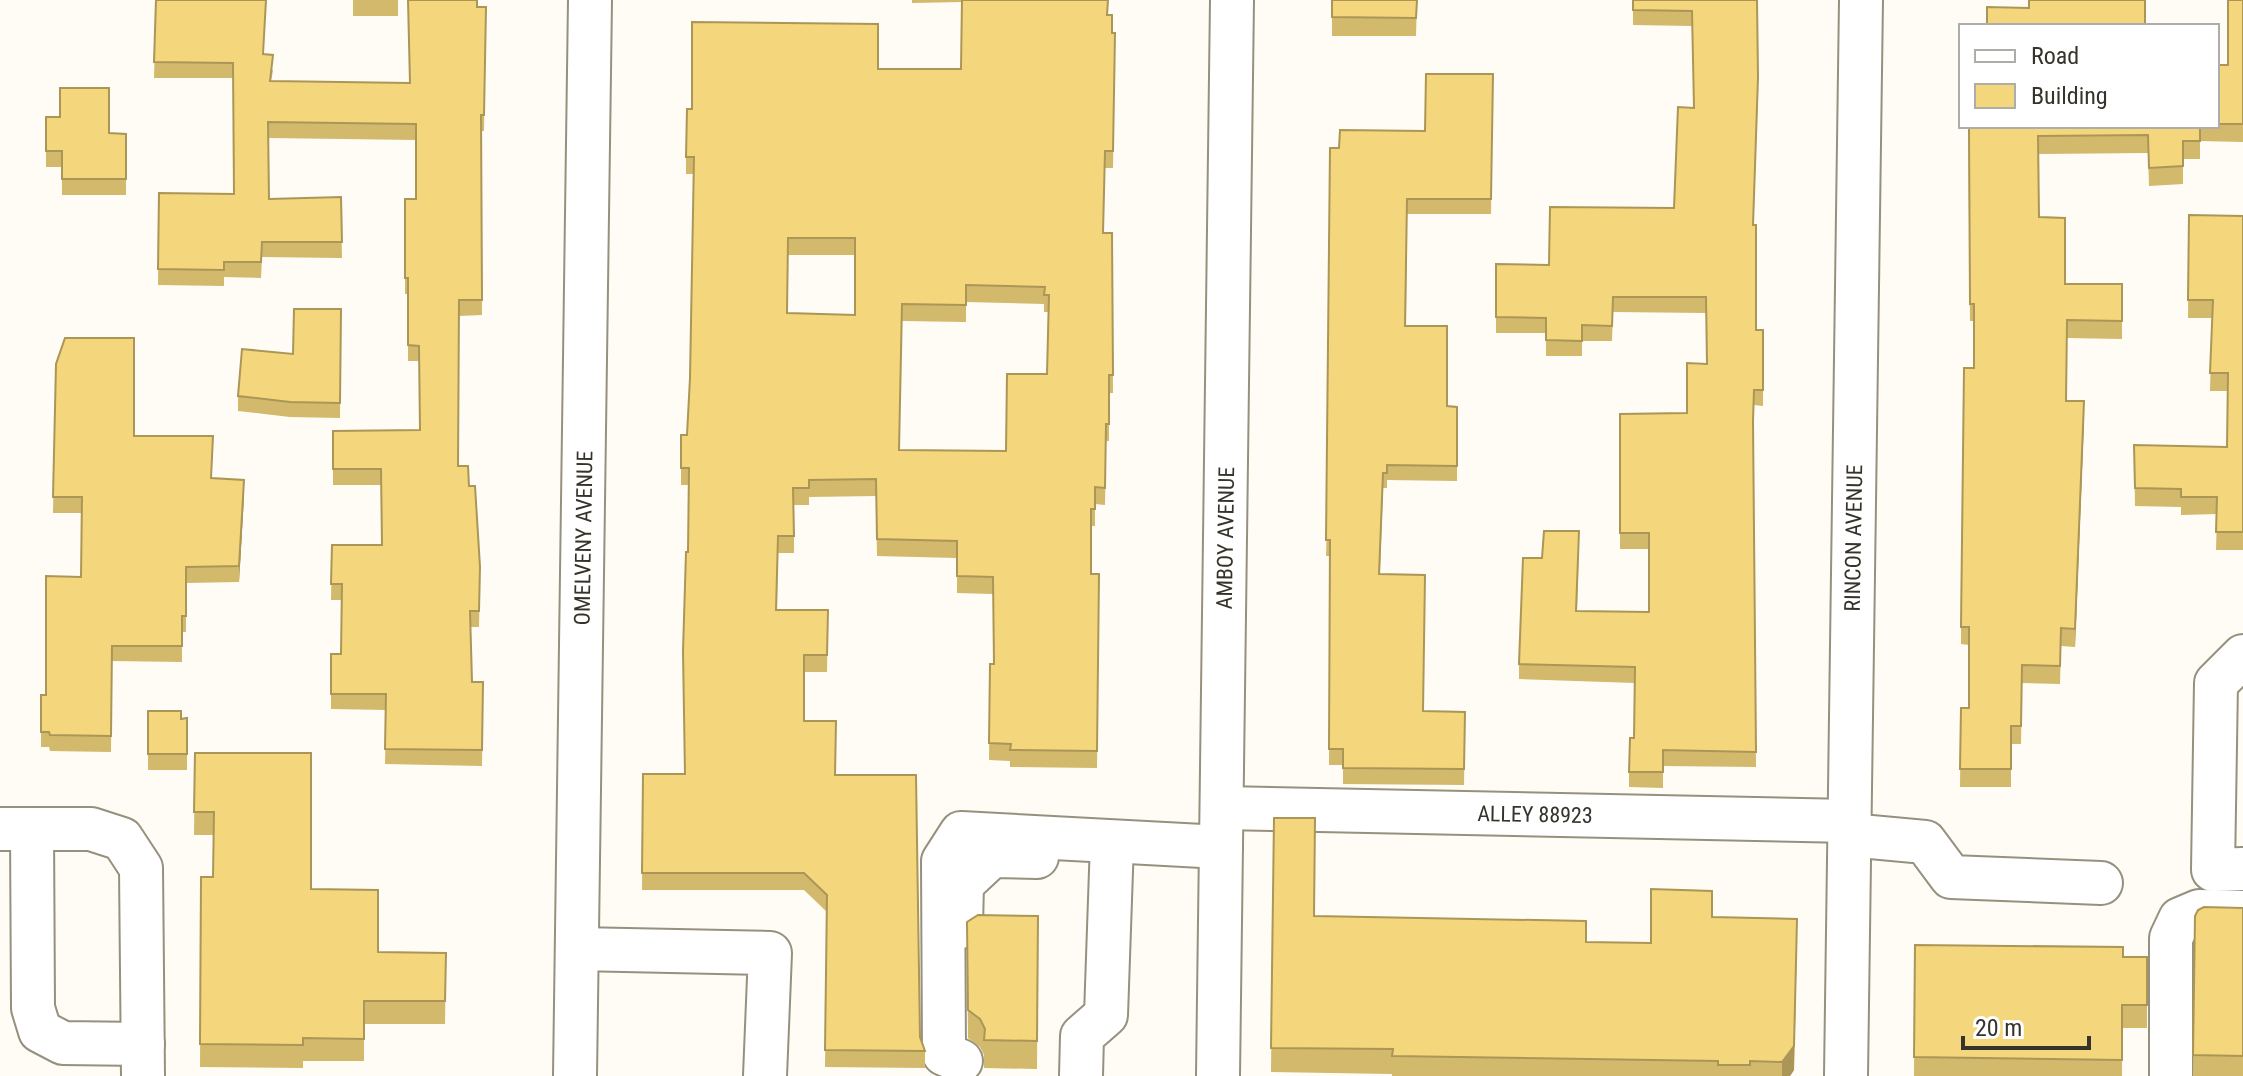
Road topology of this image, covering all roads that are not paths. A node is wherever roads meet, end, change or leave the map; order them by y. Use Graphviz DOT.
graph roads {
  1 [pos="590,0"];
  2 [pos="1232,0"];
  3 [pos="1861,0"];
  4 [pos="2243,656"];
  5 [pos="1221,828"];
  6 [pos="1849,828"];
  7 [pos="16,829"];
  8 [pos="1063,837"];
  9 [pos="1112,842"];
  10 [pos="2243,869"];
  11 [pos="2101,883"];
  12 [pos="2243,912"];
  13 [pos="577,949"];
  14 [pos="959,987"];
  15 [pos="961,1058"];
  16 [pos="143,1060"];
  17 [pos="575,1076"];
  18 [pos="765,1076"];
  19 [pos="1081,1076"];
  20 [pos="1218,1076"];
  21 [pos="1846,1076"];
  22 [pos="2171,1076"];
  1 -- 13 [label="street, OMELVENY AVENUE"];
  2 -- 5 [label="street, AMBOY AVENUE"];
  3 -- 6 [label="street, RINCON AVENUE"];
  4 -- 10 [label="street"];
  5 -- 6 [label="street, ALLEY 88923"];
  5 -- 9 [label="street, ALLEY 88923"];
  5 -- 20 [label="street, AMBOY AVENUE"];
  6 -- 11 [label="street, ALLEY 88923"];
  6 -- 21 [label="street, RINCON AVENUE"];
  7 -- 16 [label="street"];
  7 -- 16 [label="street"];
  8 -- 9 [label="street, ALLEY 88923"];
  8 -- 14 [label="street"];
  8 -- 15 [label="street, ALLEY 88923"];
  9 -- 19 [label="street"];
  12 -- 22 [label="street"];
  13 -- 17 [label="street, OMELVENY AVENUE"];
  13 -- 18 [label="street"];
}
